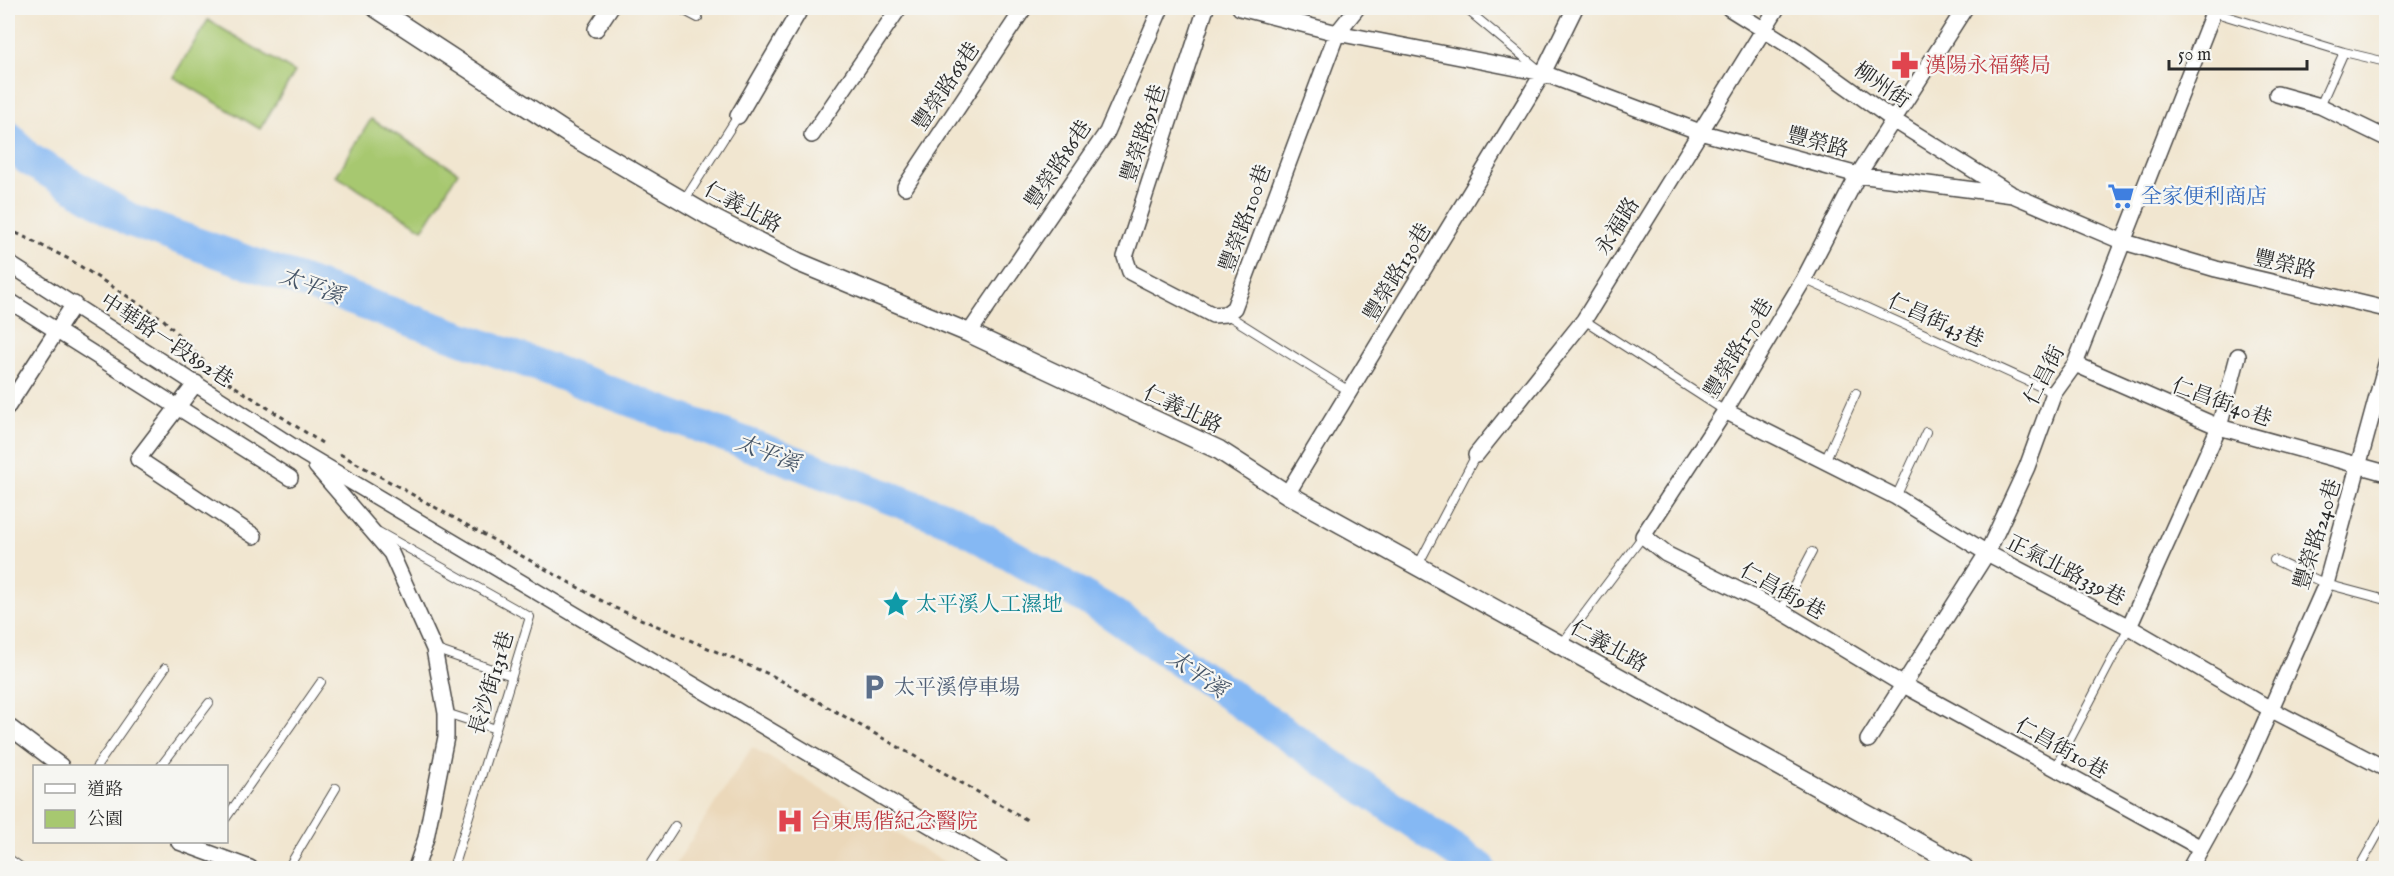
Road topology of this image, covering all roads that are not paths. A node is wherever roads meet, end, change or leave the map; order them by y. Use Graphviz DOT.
graph roads {
  1 [pos="376,8"];
  2 [pos="610,8"];
  3 [pos="679,8"];
  4 [pos="801,8"];
  5 [pos="899,8"];
  6 [pos="1023,8"];
  7 [pos="1161,8"];
  8 [pos="1206,8"];
  9 [pos="1240,8"];
  10 [pos="1357,8"];
  11 [pos="1465,8"];
  12 [pos="1575,8"];
  13 [pos="1729,8"];
  14 [pos="1777,8"];
  15 [pos="1965,8"];
  16 [pos="2214,10"];
  17 [pos="698,18"];
  18 [pos="596,29"];
  19 [pos="1764,29"];
  20 [pos="1337,33"];
  21 [pos="2344,52"];
  22 [pos="2386,62"];
  23 [pos="1543,73"];
  24 [pos="2277,94"];
  25 [pos="2320,106"];
  26 [pos="738,116"];
  27 [pos="1892,119"];
  28 [pos="1701,132"];
  29 [pos="812,135"];
  30 [pos="2386,138"];
  31 [pos="1858,175"];
  32 [pos="904,187"];
  33 [pos="2013,195"];
  34 [pos="684,201"];
  35 [pos="2121,241"];
  36 [pos="8,262"];
  37 [pos="1804,279"];
  38 [pos="8,300"];
  39 [pos="74,304"];
  40 [pos="2386,309"];
  41 [pos="1226,314"];
  42 [pos="1584,320"];
  43 [pos="57,331"];
  44 [pos="969,333"];
  45 [pos="2238,356"];
  46 [pos="2075,364"];
  47 [pos="2386,364"];
  48 [pos="196,383"];
  49 [pos="1349,391"];
  50 [pos="1856,393"];
  51 [pos="2054,393"];
  52 [pos="8,406"];
  53 [pos="178,407"];
  54 [pos="1725,411"];
  55 [pos="2219,427"];
  56 [pos="1926,432"];
  57 [pos="303,453"];
  58 [pos="1476,455"];
  59 [pos="1825,461"];
  60 [pos="2359,467"];
  61 [pos="2386,473"];
  62 [pos="290,478"];
  63 [pos="1287,494"];
  64 [pos="1896,497"];
  65 [pos="369,526"];
  66 [pos="254,536"];
  67 [pos="1643,536"];
  68 [pos="1812,552"];
  69 [pos="1987,553"];
  70 [pos="2274,560"];
  71 [pos="1418,566"];
  72 [pos="2326,584"];
  73 [pos="2386,600"];
  74 [pos="1780,611"];
  75 [pos="2129,627"];
  76 [pos="1561,645"];
  77 [pos="434,649"];
  78 [pos="165,668"];
  79 [pos="512,676"];
  80 [pos="321,682"];
  81 [pos="1902,684"];
  82 [pos="209,703"];
  83 [pos="2272,710"];
  84 [pos="447,713"];
  85 [pos="8,726"];
  86 [pos="496,729"];
  87 [pos="1868,740"];
  88 [pos="60,765"];
  89 [pos="98,765"];
  90 [pos="162,765"];
  91 [pos="2055,768"];
  92 [pos="2386,769"];
  93 [pos="336,788"];
  94 [pos="228,815"];
  95 [pos="2386,820"];
  96 [pos="675,826"];
  97 [pos="186,843"];
  98 [pos="207,846"];
  99 [pos="2201,848"];
  100 [pos="8,858"];
  101 [pos="22,868"];
  102 [pos="250,868"];
  103 [pos="288,868"];
  104 [pos="416,868"];
  105 [pos="453,868"];
  106 [pos="648,868"];
  107 [pos="1002,868"];
  108 [pos="1964,868"];
  109 [pos="2190,868"];
  110 [pos="2359,868"];
  1 -- 34 [label="street, 仁義北路"];
  2 -- 18 [label="street"];
  3 -- 17 [label="lane"];
  4 -- 26 [label="street"];
  5 -- 29 [label="street"];
  6 -- 32 [label="street, 豐榮路68巷"];
  7 -- 44 [label="street, 豐榮路86巷"];
  8 -- 41 [label="street, 豐榮路91巷"];
  9 -- 20 [label="street, 豐榮路"];
  10 -- 20 [label="street, 豐榮路100巷"];
  11 -- 23 [label="lane"];
  12 -- 23 [label="street, 豐榮路130巷"];
  13 -- 19 [label="street, 柳州街"];
  14 -- 19 [label="street, 永福路"];
  15 -- 27 [label="street, 豐榮路170巷"];
  16 -- 21 [label="lane"];
  16 -- 35 [label="street, 仁昌街"];
  19 -- 27 [label="street, 柳州街"];
  19 -- 28 [label="street, 永福路"];
  20 -- 23 [label="street, 豐榮路"];
  20 -- 41 [label="street, 豐榮路100巷"];
  21 -- 22 [label="lane"];
  21 -- 25 [label="lane"];
  23 -- 28 [label="street, 豐榮路"];
  23 -- 49 [label="street, 豐榮路130巷"];
  24 -- 25 [label="street"];
  25 -- 30 [label="street"];
  26 -- 34 [label="lane"];
  27 -- 31 [label="street, 豐榮路170巷"];
  27 -- 33 [label="street, 柳州街"];
  28 -- 31 [label="street, 豐榮路"];
  28 -- 42 [label="street, 永福路"];
  31 -- 33 [label="street, 豐榮路"];
  31 -- 37 [label="street, 豐榮路170巷"];
  33 -- 35 [label="street, 豐榮路"];
  34 -- 44 [label="street, 仁義北路"];
  35 -- 40 [label="street, 豐榮路"];
  35 -- 46 [label="street, 仁昌街"];
  36 -- 39 [label="street, 中華路一段892巷"];
  37 -- 51 [label="lane, 仁昌街43巷"];
  37 -- 54 [label="street, 豐榮路170巷"];
  38 -- 43 [label="street"];
  39 -- 43 [label="street"];
  39 -- 48 [label="street, 中華路一段892巷"];
  41 -- 49 [label="lane"];
  42 -- 54 [label="lane"];
  42 -- 58 [label="street, 永福路"];
  43 -- 52 [label="street"];
  43 -- 53 [label="street"];
  44 -- 63 [label="street, 仁義北路"];
  45 -- 55 [label="street"];
  46 -- 51 [label="street, 仁昌街"];
  46 -- 55 [label="street, 仁昌街40巷"];
  47 -- 60 [label="street, 豐榮路240巷"];
  48 -- 53 [label="street"];
  48 -- 57 [label="street, 中華路一段892巷"];
  49 -- 63 [label="street, 豐榮路130巷"];
  50 -- 59 [label="lane"];
  51 -- 69 [label="street, 仁昌街"];
  53 -- 62 [label="street"];
  53 -- 66 [label="street"];
  54 -- 59 [label="street, 正氣北路339巷"];
  54 -- 67 [label="street, 豐榮路170巷"];
  55 -- 60 [label="street, 仁昌街40巷"];
  55 -- 75 [label="street"];
  56 -- 64 [label="lane"];
  57 -- 65 [label="street"];
  57 -- 107 [label="street"];
  58 -- 71 [label="lane"];
  59 -- 64 [label="street, 正氣北路339巷"];
  60 -- 61 [label="street, 仁昌街40巷"];
  60 -- 72 [label="street, 豐榮路240巷"];
  63 -- 71 [label="street, 仁義北路"];
  64 -- 69 [label="street, 正氣北路339巷"];
  65 -- 77 [label="street"];
  65 -- 79 [label="lane, 長沙街131巷"];
  67 -- 74 [label="street, 仁昌街9巷"];
  67 -- 76 [label="lane"];
  68 -- 74 [label="lane"];
  69 -- 75 [label="street, 正氣北路339巷"];
  69 -- 81 [label="street, 仁昌街"];
  70 -- 72 [label="lane"];
  71 -- 76 [label="street, 仁義北路"];
  72 -- 73 [label="lane"];
  72 -- 83 [label="street, 豐榮路240巷"];
  74 -- 81 [label="street, 仁昌街9巷"];
  75 -- 83 [label="street, 正氣北路339巷"];
  75 -- 91 [label="lane"];
  76 -- 108 [label="street, 仁義北路"];
  77 -- 79 [label="lane"];
  77 -- 84 [label="street"];
  78 -- 89 [label="lane"];
  79 -- 86 [label="lane, 長沙街131巷"];
  80 -- 94 [label="lane"];
  81 -- 87 [label="street, 仁昌街"];
  81 -- 91 [label="street, 仁昌街10巷"];
  82 -- 90 [label="lane"];
  83 -- 92 [label="street, 正氣北路339巷"];
  83 -- 99 [label="street, 豐榮路240巷"];
  84 -- 86 [label="lane"];
  84 -- 104 [label="street"];
  85 -- 88 [label="street"];
  86 -- 105 [label="lane, 長沙街131巷"];
  91 -- 99 [label="street, 仁昌街10巷"];
  93 -- 103 [label="lane"];
  95 -- 110 [label="lane"];
  96 -- 106 [label="lane"];
  97 -- 98 [label="street"];
  98 -- 102 [label="street"];
  99 -- 109 [label="street, 豐榮路240巷"];
  100 -- 101 [label="lane"];
}
